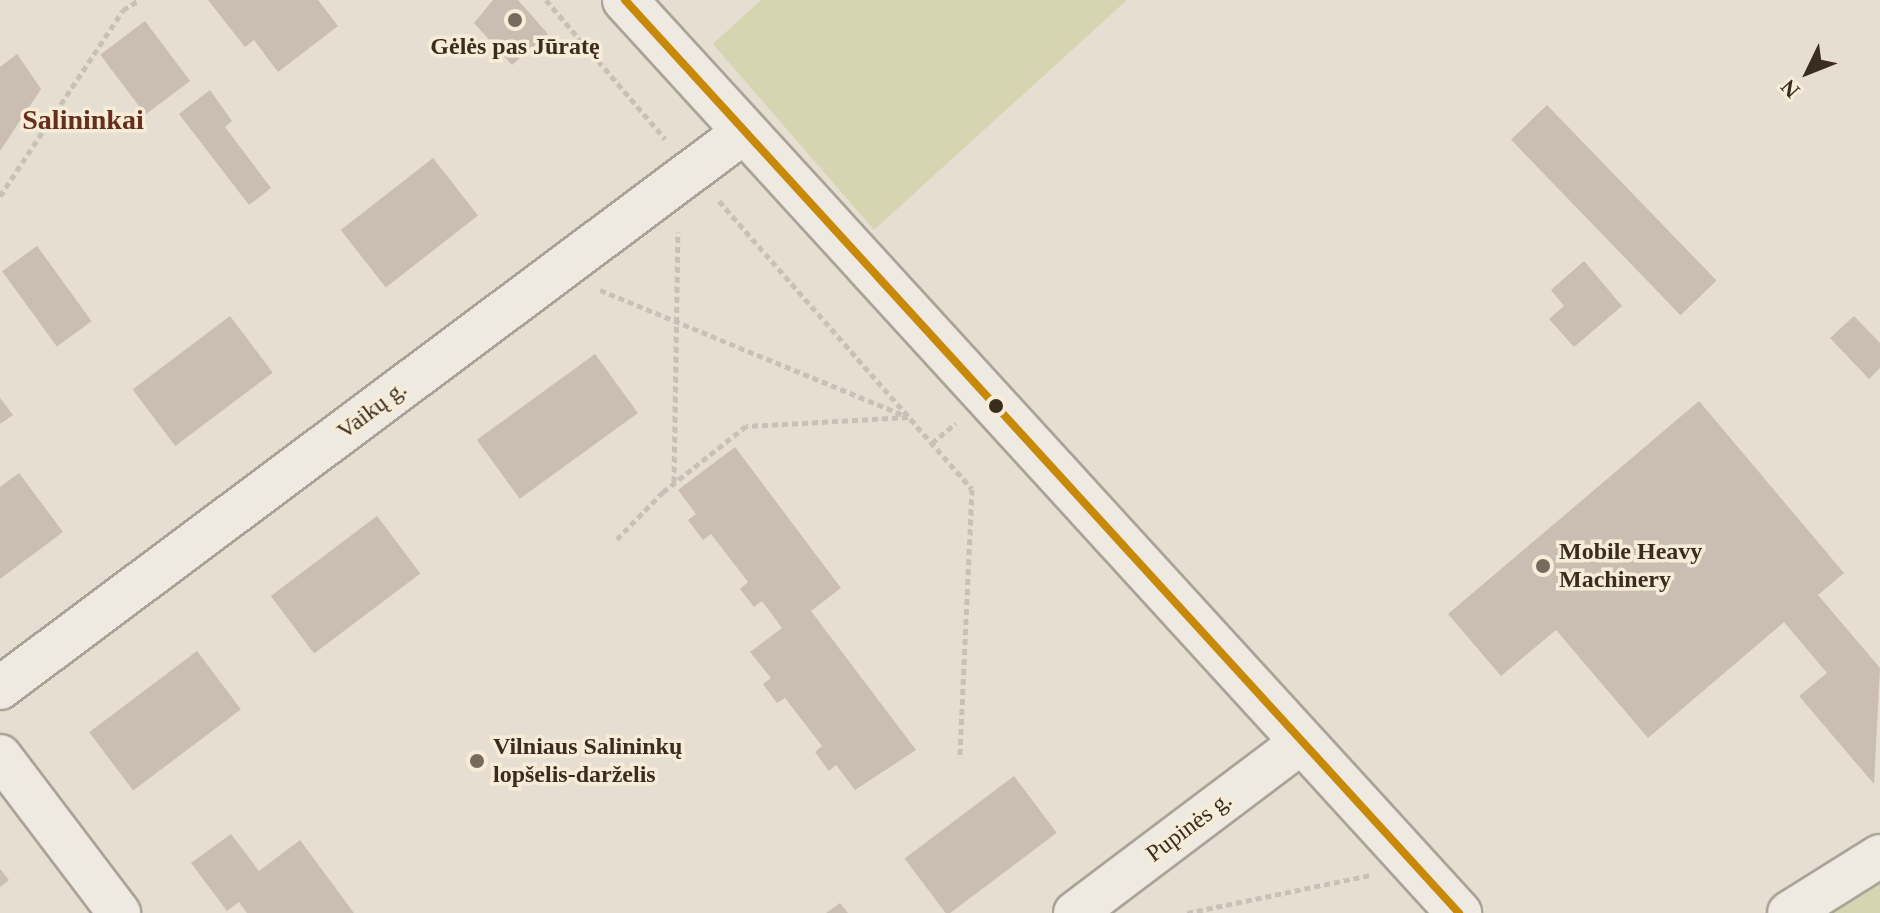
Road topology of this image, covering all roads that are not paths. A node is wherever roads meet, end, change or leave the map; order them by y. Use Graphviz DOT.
graph roads {
  1 [pos="625,0"];
  2 [pos="744,132"];
  3 [pos="0,688"];
  4 [pos="1302,742"];
  5 [pos="0,756"];
  6 [pos="1880,856"];
  7 [pos="119,913"];
  8 [pos="1075,913"];
  9 [pos="1459,913"];
  10 [pos="1789,913"];
  1 -- 2 [label="main road"];
  2 -- 3 [label="street, Vaikų g."];
  2 -- 4 [label="main road"];
  4 -- 8 [label="street, Pupinės g."];
  4 -- 9 [label="main road"];
  5 -- 7 [label="street"];
  6 -- 10 [label="street"];
}
